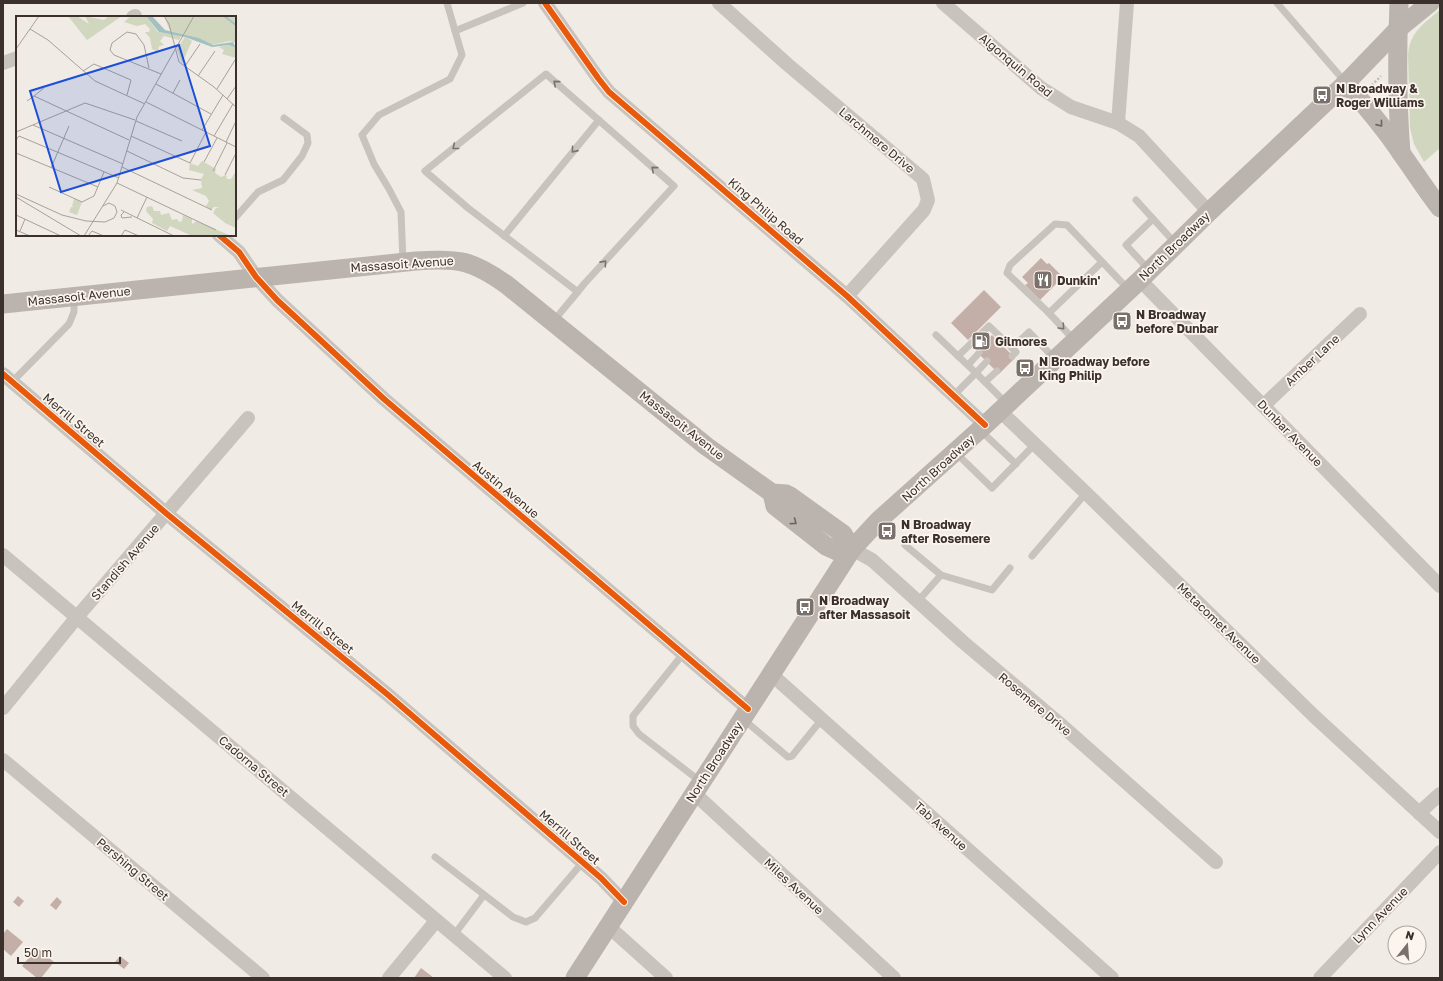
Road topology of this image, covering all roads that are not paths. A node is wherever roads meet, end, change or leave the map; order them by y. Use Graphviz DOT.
graph roads {
  1 [pos="446,3"];
  2 [pos="523,3"];
  3 [pos="545,3"];
  4 [pos="719,3"];
  5 [pos="943,3"];
  6 [pos="1127,3"];
  7 [pos="1277,3"];
  8 [pos="1399,3"];
  9 [pos="1430,3"];
  10 [pos="1398,29"];
  11 [pos="455,31"];
  12 [pos="16,58"];
  13 [pos="3,63"];
  14 [pos="1346,83"];
  15 [pos="284,118"];
  16 [pos="598,120"];
  17 [pos="1118,123"];
  18 [pos="1402,153"];
  19 [pos="1136,200"];
  20 [pos="1439,206"];
  21 [pos="1209,212"];
  22 [pos="236,217"];
  23 [pos="1153,219"];
  24 [pos="221,236"];
  25 [pos="504,236"];
  26 [pos="1176,244"];
  27 [pos="403,262"];
  28 [pos="1102,262"];
  29 [pos="256,277"];
  30 [pos="1140,280"];
  31 [pos="578,292"];
  32 [pos="847,296"];
  33 [pos="74,297"];
  34 [pos="3,304"];
  35 [pos="1049,313"];
  36 [pos="1360,314"];
  37 [pos="552,322"];
  38 [pos="936,335"];
  39 [pos="1075,341"];
  40 [pos="1012,348"];
  41 [pos="979,353"];
  42 [pos="958,356"];
  43 [pos="1012,356"];
  44 [pos="1055,359"];
  45 [pos="987,361"];
  46 [pos="968,365"];
  47 [pos="997,371"];
  48 [pos="976,373"];
  49 [pos="8,378"];
  50 [pos="985,382"];
  51 [pos="953,396"];
  52 [pos="1264,405"];
  53 [pos="1004,408"];
  54 [pos="248,418"];
  55 [pos="982,428"];
  56 [pos="1035,444"];
  57 [pos="955,452"];
  58 [pos="1016,464"];
  59 [pos="1086,493"];
  60 [pos="167,514"];
  61 [pos="905,545"];
  62 [pos="852,548"];
  63 [pos="3,555"];
  64 [pos="1032,556"];
  65 [pos="1010,568"];
  66 [pos="941,575"];
  67 [pos="1440,586"];
  68 [pos="918,601"];
  69 [pos="77,617"];
  70 [pos="683,654"];
  71 [pos="771,674"];
  72 [pos="3,708"];
  73 [pos="745,714"];
  74 [pos="822,719"];
  75 [pos="3,760"];
  76 [pos="698,788"];
  77 [pos="1440,794"];
  78 [pos="1419,813"];
  79 [pos="1440,832"];
  80 [pos="1440,852"];
  81 [pos="435,857"];
  82 [pos="583,862"];
  83 [pos="1216,862"];
  84 [pos="484,895"];
  85 [pos="624,902"];
  86 [pos="436,921"];
  87 [pos="608,926"];
  88 [pos="454,935"];
  89 [pos="503,977"];
  90 [pos="662,977"];
  91 [pos="263,978"];
  92 [pos="389,978"];
  93 [pos="575,978"];
  94 [pos="894,978"];
  95 [pos="1112,978"];
  96 [pos="1320,978"];
  1 -- 11 [label="lane"];
  2 -- 11 [label="lane"];
  3 -- 32 [label="street, King Philip Road"];
  4 -- 32 [label="street, Larchmere Drive"];
  5 -- 17 [label="street, Algonquin Road"];
  6 -- 17 [label="street"];
  7 -- 14 [label="lane"];
  8 -- 10 [label="main road"];
  9 -- 10 [label="main road, North Broadway"];
  10 -- 14 [label="main road, North Broadway"];
  10 -- 18 [label="main road"];
  11 -- 27 [label="lane"];
  12 -- 13 [label="street"];
  14 -- 18 [label="main road, one-way"];
  14 -- 21 [label="main road, North Broadway"];
  15 -- 22 [label="lane"];
  16 -- 25 [label="lane, one-way"];
  16 -- 25 [label="lane, one-way"];
  31 -- 16 [label="lane, one-way"];
  17 -- 21 [label="street, Algonquin Road"];
  18 -- 20 [label="main road"];
  19 -- 23 [label="lane"];
  21 -- 26 [label="main road, North Broadway"];
  23 -- 26 [label="lane"];
  23 -- 30 [label="lane"];
  24 -- 29 [label="street, Austin Avenue"];
  25 -- 31 [label="lane"];
  26 -- 30 [label="main road, North Broadway"];
  27 -- 29 [label="main road, Massasoit Avenue"];
  27 -- 37 [label="main road, Massasoit Avenue"];
  28 -- 30 [label="lane"];
  28 -- 35 [label="lane"];
  28 -- 35 [label="lane"];
  29 -- 33 [label="main road, Massasoit Avenue"];
  29 -- 70 [label="street, Austin Avenue"];
  30 -- 39 [label="main road, North Broadway"];
  30 -- 52 [label="street, Dunbar Avenue"];
  31 -- 37 [label="lane"];
  32 -- 51 [label="street, King Philip Road"];
  33 -- 34 [label="main road, Massasoit Avenue"];
  33 -- 49 [label="lane"];
  35 -- 39 [label="lane, one-way"];
  36 -- 52 [label="street, Amber Lane"];
  37 -- 62 [label="main road, Massasoit Avenue"];
  38 -- 42 [label="lane"];
  39 -- 44 [label="main road, North Broadway"];
  40 -- 42 [label="lane"];
  40 -- 43 [label="lane"];
  40 -- 44 [label="lane"];
  41 -- 46 [label="lane"];
  42 -- 46 [label="lane"];
  44 -- 53 [label="main road, North Broadway"];
  45 -- 48 [label="lane"];
  46 -- 48 [label="lane"];
  47 -- 50 [label="lane"];
  48 -- 50 [label="lane"];
  48 -- 51 [label="lane"];
  49 -- 60 [label="street, Merrill Street"];
  50 -- 53 [label="lane"];
  51 -- 55 [label="street, King Philip Road"];
  52 -- 67 [label="street, Dunbar Avenue"];
  53 -- 55 [label="main road, North Broadway"];
  53 -- 56 [label="street, Metacomet Avenue"];
  54 -- 60 [label="street, Standish Avenue"];
  55 -- 57 [label="main road, North Broadway"];
  55 -- 58 [label="lane"];
  56 -- 58 [label="lane"];
  56 -- 59 [label="street, Metacomet Avenue"];
  57 -- 58 [label="lane"];
  57 -- 62 [label="main road, North Broadway"];
  59 -- 64 [label="lane"];
  59 -- 78 [label="street, Metacomet Avenue"];
  60 -- 69 [label="street, Standish Avenue"];
  60 -- 82 [label="street, Merrill Street"];
  61 -- 66 [label="lane"];
  62 -- 68 [label="street, Rosemere Drive"];
  62 -- 71 [label="main road, North Broadway"];
  63 -- 69 [label="street, Cadorna Street"];
  65 -- 66 [label="lane"];
  66 -- 68 [label="lane"];
  68 -- 83 [label="street, Rosemere Drive"];
  69 -- 72 [label="street, Standish Avenue"];
  69 -- 86 [label="street, Cadorna Street"];
  70 -- 73 [label="street, Austin Avenue"];
  70 -- 76 [label="lane"];
  71 -- 73 [label="main road, North Broadway"];
  71 -- 74 [label="street, Tab Avenue"];
  73 -- 74 [label="lane"];
  73 -- 76 [label="main road, North Broadway"];
  74 -- 95 [label="street, Tab Avenue"];
  75 -- 91 [label="street, Pershing Street"];
  76 -- 85 [label="main road, North Broadway"];
  76 -- 94 [label="street, Miles Avenue"];
  77 -- 78 [label="street"];
  78 -- 79 [label="street, Metacomet Avenue"];
  80 -- 96 [label="street, Lynn Avenue"];
  81 -- 84 [label="lane"];
  82 -- 84 [label="lane"];
  82 -- 85 [label="street, Merrill Street"];
  84 -- 88 [label="lane"];
  85 -- 87 [label="main road, North Broadway"];
  86 -- 88 [label="street, Cadorna Street"];
  86 -- 92 [label="street"];
  87 -- 90 [label="street"];
  87 -- 93 [label="main road, North Broadway"];
  88 -- 89 [label="street, Cadorna Street"];
}
